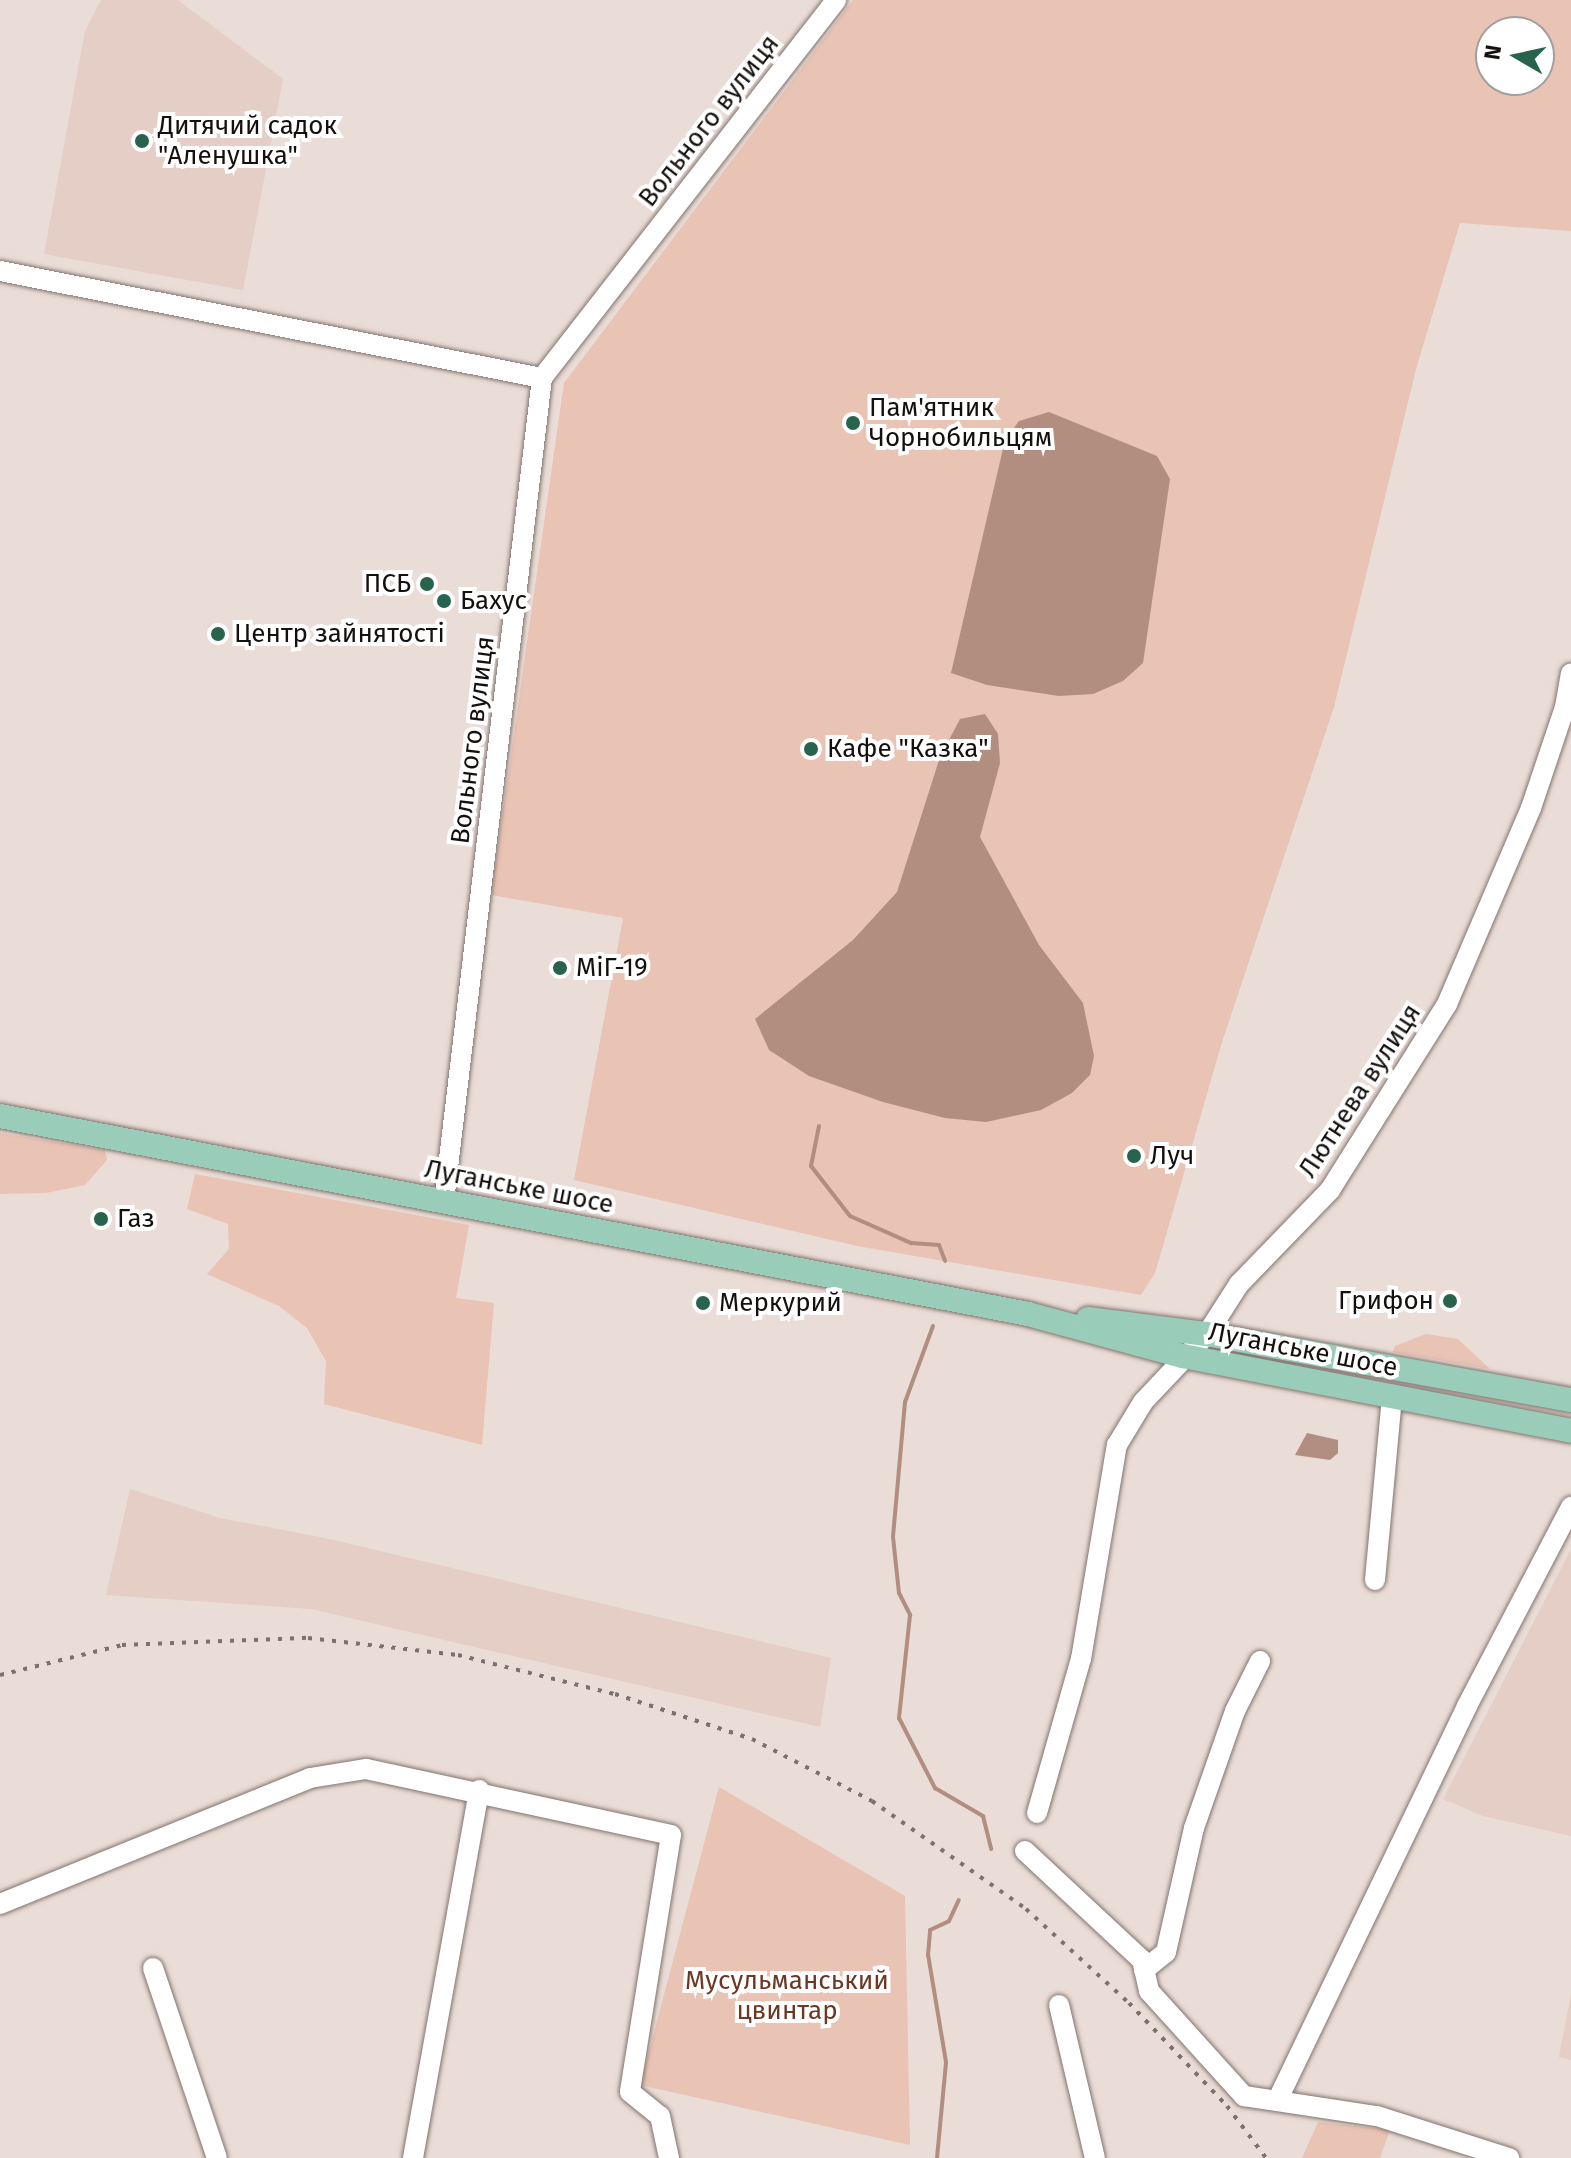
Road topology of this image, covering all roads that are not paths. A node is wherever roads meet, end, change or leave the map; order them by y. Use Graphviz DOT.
graph roads {
  1 [pos="836,0"];
  2 [pos="0,271"];
  3 [pos="542,378"];
  4 [pos="1571,674"];
  5 [pos="0,1116"];
  6 [pos="444,1201"];
  7 [pos="1028,1314"];
  8 [pos="1207,1334"];
  9 [pos="1183,1356"];
  10 [pos="1392,1395"];
  11 [pos="1571,1400"];
  12 [pos="1571,1431"];
  13 [pos="1571,1507"];
  14 [pos="1375,1580"];
  15 [pos="1260,1661"];
  16 [pos="479,1790"];
  17 [pos="1037,1813"];
  18 [pos="1025,1851"];
  19 [pos="0,1904"];
  20 [pos="153,1968"];
  21 [pos="1144,1970"];
  22 [pos="1059,2005"];
  23 [pos="1278,2099"];
  24 [pos="217,2158"];
  25 [pos="413,2158"];
  26 [pos="669,2158"];
  27 [pos="1095,2158"];
  28 [pos="1509,2158"];
  1 -- 3 [label="street, Вольного вулиця"];
  2 -- 3 [label="street"];
  3 -- 6 [label="street, Вольного вулиця"];
  4 -- 8 [label="street, Лютнева вулиця"];
  5 -- 6 [label="main road, Луганське шосе"];
  6 -- 7 [label="main road, Луганське шосе"];
  7 -- 8 [label="main road, Луганське шосе"];
  7 -- 9 [label="main road, Луганське шосе"];
  8 -- 9 [label="street, Лютнева вулиця"];
  8 -- 11 [label="main road, Луганське шосе"];
  9 -- 10 [label="main road, Луганське шосе"];
  9 -- 17 [label="street, Лютнева вулиця"];
  10 -- 12 [label="main road, Луганське шосе"];
  10 -- 14 [label="street"];
  13 -- 23 [label="street"];
  15 -- 21 [label="street"];
  16 -- 19 [label="street"];
  16 -- 25 [label="street"];
  16 -- 26 [label="street"];
  18 -- 21 [label="street"];
  20 -- 24 [label="street"];
  21 -- 23 [label="street"];
  22 -- 27 [label="street"];
  23 -- 28 [label="street"];
}
